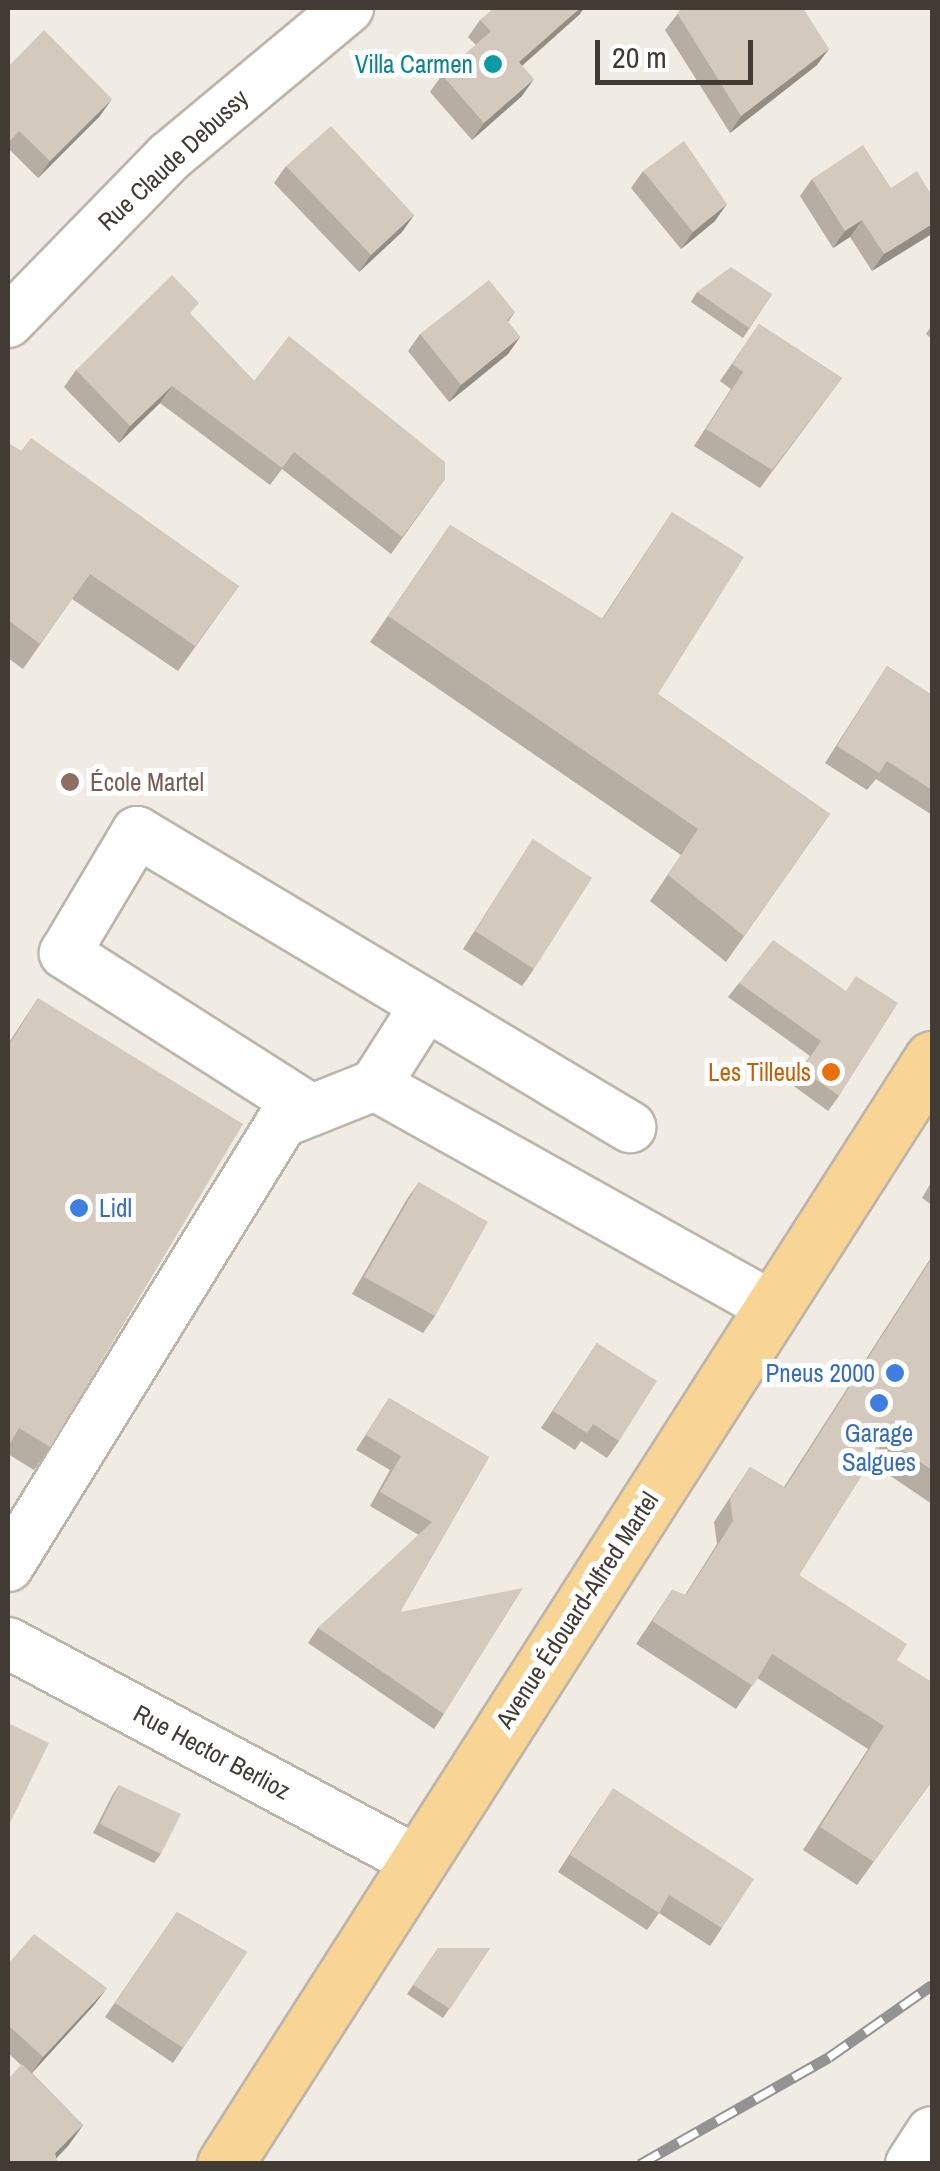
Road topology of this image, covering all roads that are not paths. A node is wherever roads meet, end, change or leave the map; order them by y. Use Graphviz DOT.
graph roads {
  1 [pos="348,8"];
  2 [pos="8,322"];
  3 [pos="426,1005"];
  4 [pos="932,1059"];
  5 [pos="375,1084"];
  6 [pos="312,1110"];
  7 [pos="630,1127"];
  8 [pos="772,1307"];
  9 [pos="8,1566"];
  10 [pos="8,1642"];
  11 [pos="416,1861"];
  12 [pos="932,2132"];
  13 [pos="224,2164"];
  14 [pos="911,2164"];
  1 -- 2 [label="street, Rue Claude Debussy"];
  3 -- 5 [label="street"];
  3 -- 6 [label="street"];
  3 -- 7 [label="street"];
  4 -- 8 [label="main road, Avenue Édouard-Alfred Martel"];
  5 -- 6 [label="street"];
  5 -- 8 [label="street"];
  6 -- 9 [label="street"];
  8 -- 11 [label="main road, Avenue Édouard-Alfred Martel"];
  10 -- 11 [label="street, Rue Hector Berlioz"];
  11 -- 13 [label="main road, Avenue Édouard-Alfred Martel"];
  12 -- 14 [label="street"];
}
